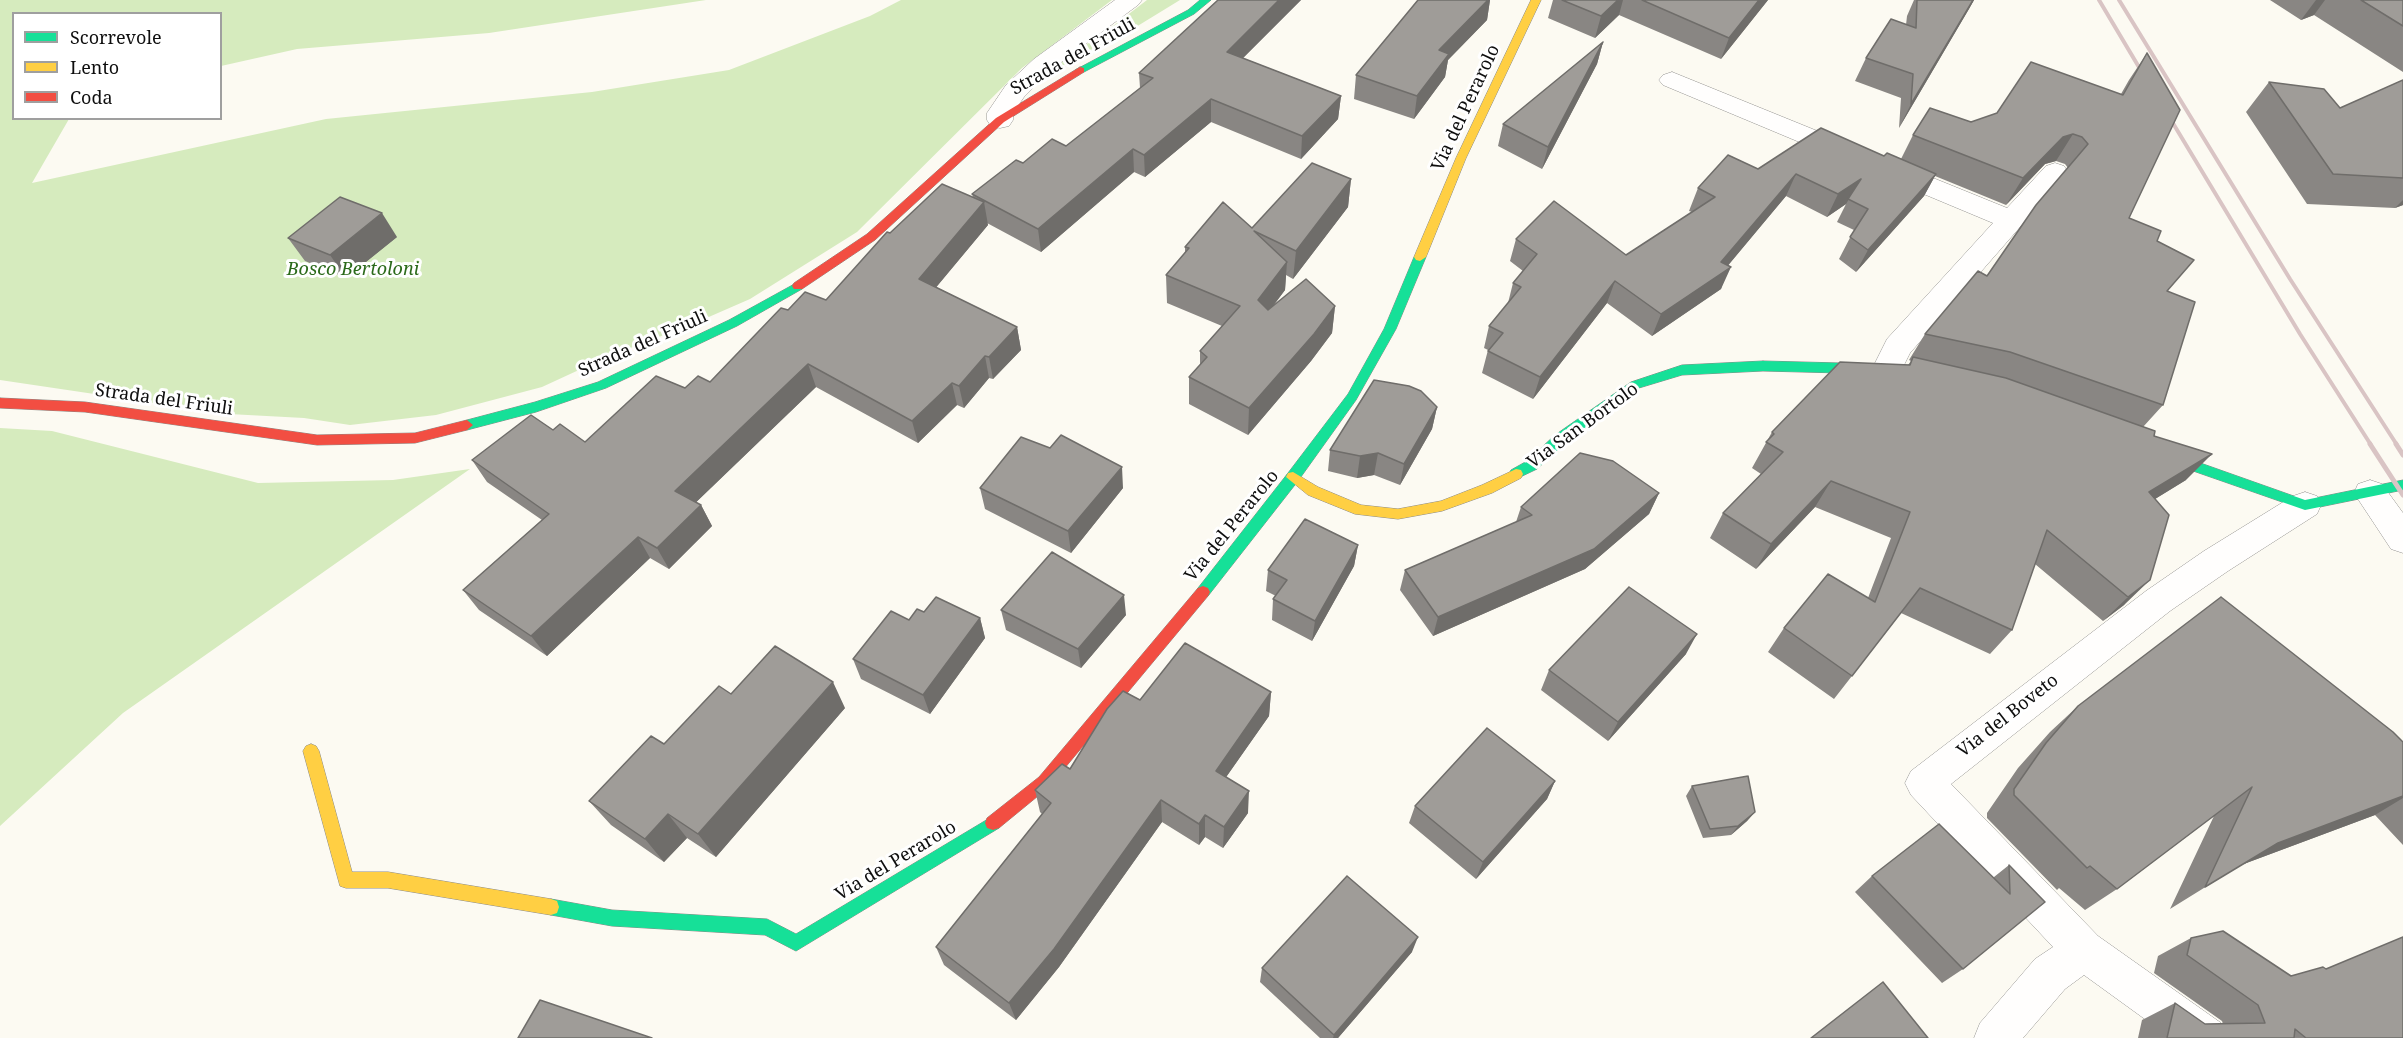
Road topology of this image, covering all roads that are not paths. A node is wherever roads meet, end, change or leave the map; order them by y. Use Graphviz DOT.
graph roads {
  1 [pos="1130,0"];
  2 [pos="1206,0"];
  3 [pos="1536,0"];
  4 [pos="1672,80"];
  5 [pos="1000,120"];
  6 [pos="2055,172"];
  7 [pos="2012,220"];
  8 [pos="1892,370"];
  9 [pos="0,403"];
  10 [pos="2142,447"];
  11 [pos="1293,477"];
  12 [pos="2403,485"];
  13 [pos="2370,493"];
  14 [pos="2305,505"];
  15 [pos="2403,539"];
  16 [pos="311,751"];
  17 [pos="2084,950"];
  18 [pos="1995,1038"];
  19 [pos="2206,1038"];
  1 -- 5 [label="street"];
  2 -- 5 [label="street, Strada del Friuli"];
  3 -- 11 [label="street, Via del Perarolo"];
  4 -- 7 [label="street"];
  5 -- 9 [label="street, Strada del Friuli"];
  6 -- 7 [label="street, Via San Bortolo"];
  7 -- 8 [label="street, Via San Bortolo"];
  8 -- 11 [label="street, Via San Bortolo"];
  10 -- 14 [label="street"];
  11 -- 16 [label="street, Via del Perarolo"];
  12 -- 13 [label="street, Via del Boveto"];
  13 -- 14 [label="street, Via del Boveto"];
  13 -- 15 [label="street"];
  14 -- 17 [label="street, Via del Boveto"];
  17 -- 18 [label="street"];
  17 -- 19 [label="street"];
}
